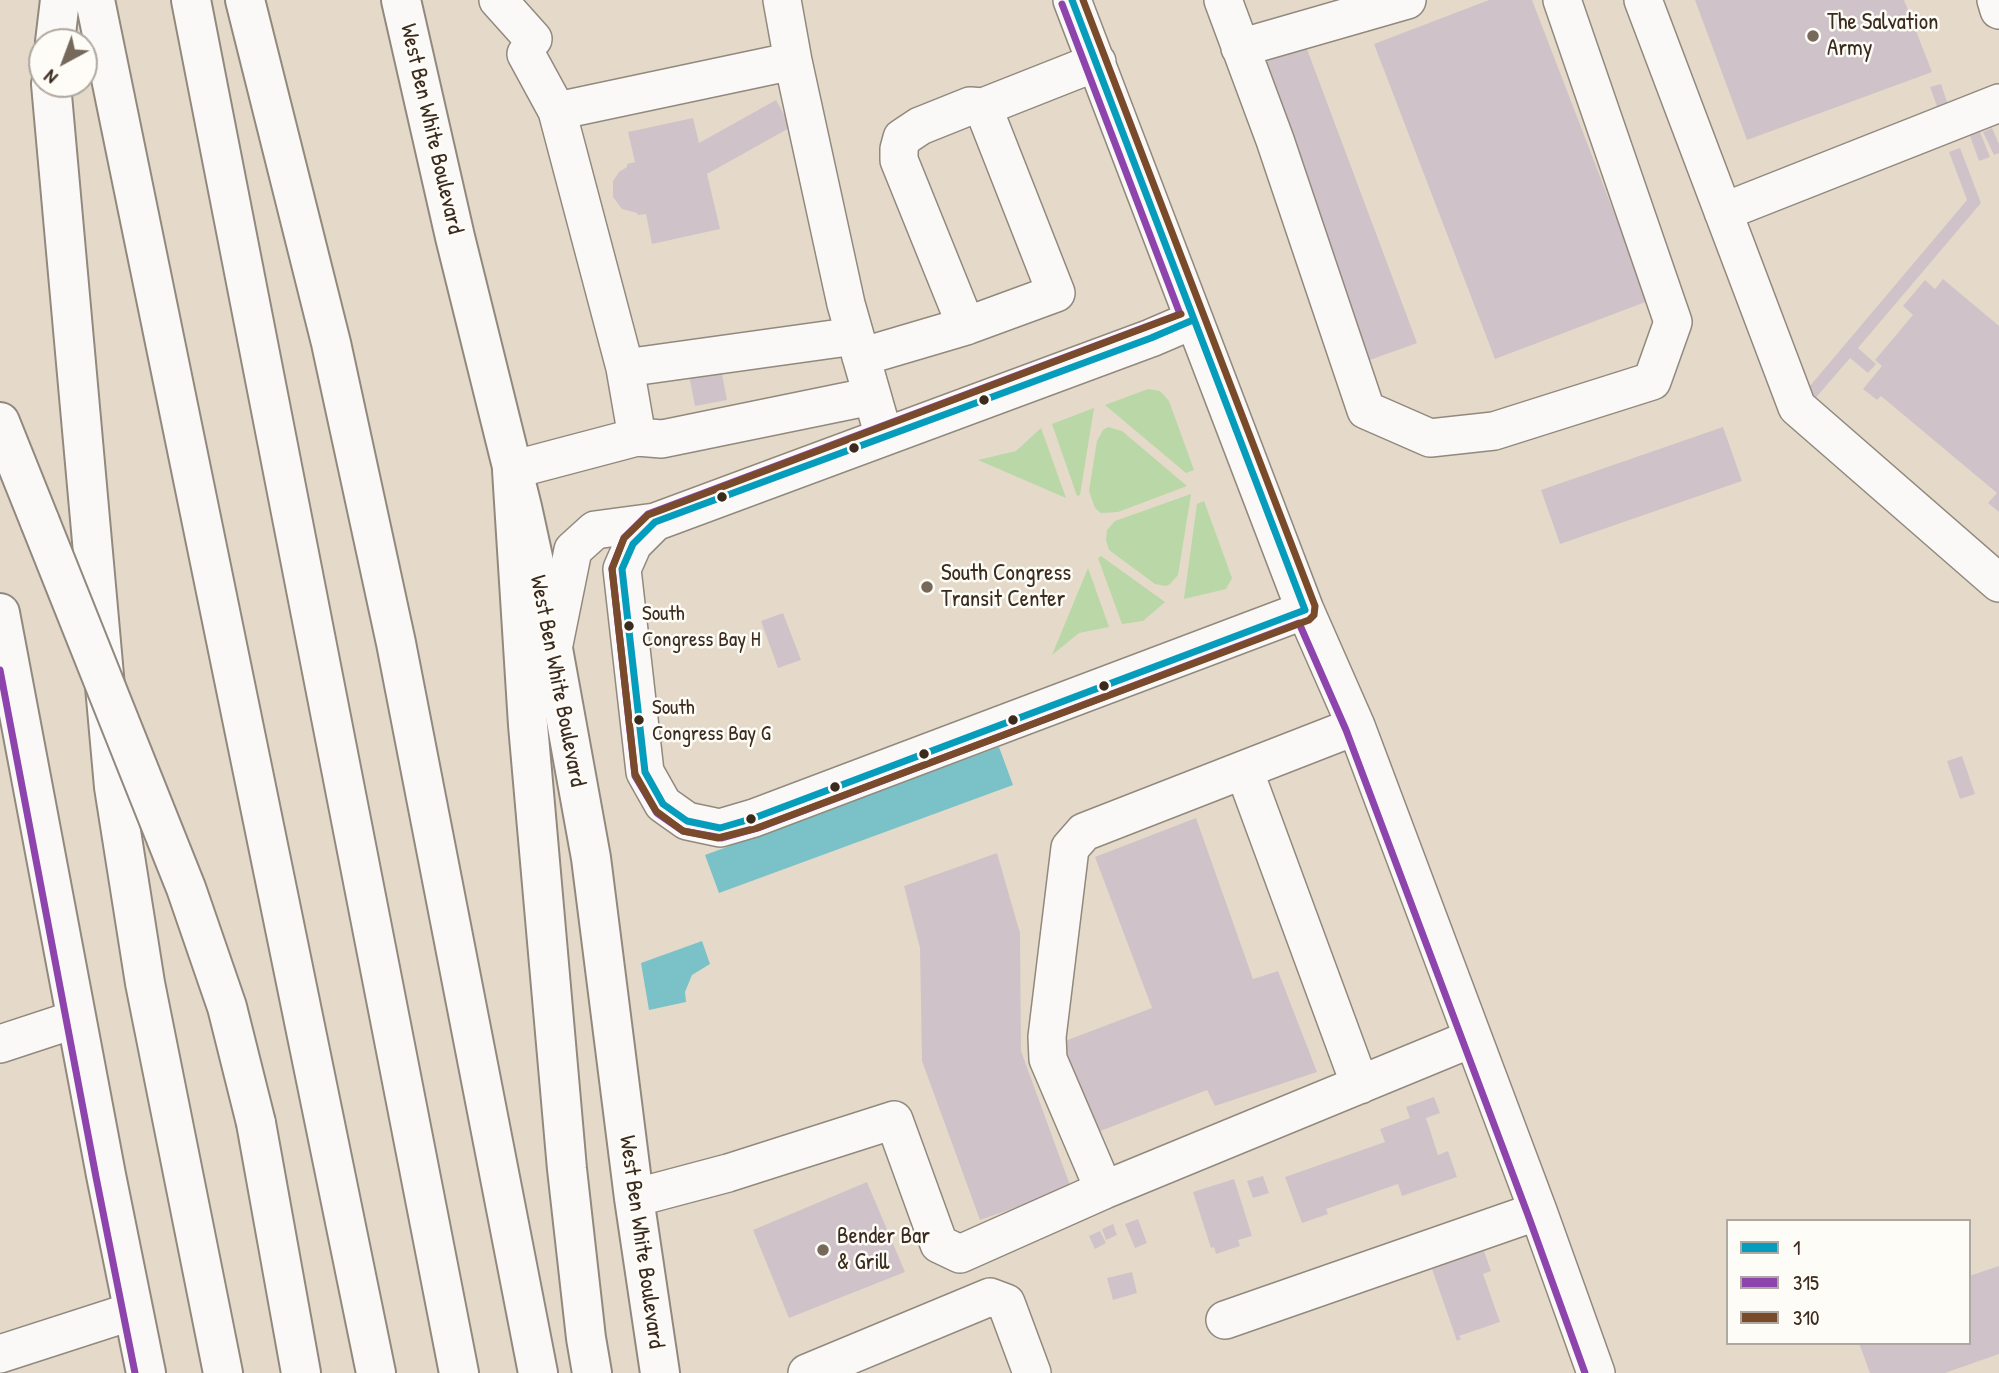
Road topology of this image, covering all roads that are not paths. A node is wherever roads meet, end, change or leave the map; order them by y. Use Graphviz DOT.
graph roads {
  1 [pos="60,0"];
  2 [pos="95,0"];
  3 [pos="191,0"];
  4 [pos="245,0"];
  5 [pos="401,0"];
  6 [pos="498,0"];
  7 [pos="782,0"];
  8 [pos="1072,0"];
  9 [pos="1223,0"];
  10 [pos="1407,0"];
  11 [pos="1562,0"];
  12 [pos="1643,0"];
  13 [pos="1996,0"];
  14 [pos="1999,10"];
  15 [pos="57,28"];
  16 [pos="1240,48"];
  17 [pos="793,61"];
  18 [pos="1097,62"];
  19 [pos="52,98"];
  20 [pos="1999,103"];
  21 [pos="983,107"];
  22 [pos="557,111"];
  23 [pos="1723,212"];
  24 [pos="1193,320"];
  25 [pos="966,326"];
  26 [pos="858,347"];
  27 [pos="625,369"];
  28 [pos="872,396"];
  29 [pos="0,422"];
  30 [pos="884,437"];
  31 [pos="637,438"];
  32 [pos="512,470"];
  33 [pos="654,522"];
  34 [pos="1999,583"];
  35 [pos="1305,610"];
  36 [pos="2,630"];
  37 [pos="553,649"];
  38 [pos="1356,726"];
  39 [pos="1244,770"];
  40 [pos="76,1018"];
  41 [pos="1473,1038"];
  42 [pos="0,1044"];
  43 [pos="1360,1085"];
  44 [pos="1104,1190"];
  45 [pos="634,1198"];
  46 [pos="1538,1211"];
  47 [pos="133,1311"];
  48 [pos="1225,1320"];
  49 [pos="0,1354"];
  50 [pos="146,1373"];
  51 [pos="223,1373"];
  52 [pos="301,1373"];
  53 [pos="376,1373"];
  54 [pos="459,1373"];
  55 [pos="538,1373"];
  56 [pos="592,1373"];
  57 [pos="660,1373"];
  58 [pos="807,1373"];
  59 [pos="1032,1373"];
  60 [pos="1596,1373"];
  1 -- 15 [label="main road"];
  2 -- 53 [label="main road"];
  3 -- 54 [label="main road"];
  4 -- 55 [label="main road"];
  5 -- 32 [label="main road, West Ben White Boulevard"];
  6 -- 22 [label="street"];
  7 -- 17 [label="street"];
  8 -- 18 [label="street"];
  9 -- 16 [label="street"];
  10 -- 16 [label="street"];
  11 -- 16 [label="street"];
  12 -- 23 [label="street"];
  13 -- 14 [label="street"];
  17 -- 22 [label="street"];
  17 -- 26 [label="street"];
  18 -- 21 [label="street"];
  18 -- 24 [label="street"];
  19 -- 51 [label="main road"];
  20 -- 23 [label="street"];
  21 -- 25 [label="street"];
  21 -- 25 [label="street"];
  22 -- 27 [label="street"];
  23 -- 34 [label="street"];
  24 -- 30 [label="street"];
  24 -- 35 [label="street"];
  25 -- 26 [label="street"];
  26 -- 27 [label="street"];
  26 -- 28 [label="street"];
  27 -- 31 [label="street"];
  28 -- 30 [label="street"];
  28 -- 31 [label="street"];
  29 -- 52 [label="main road, bridge"];
  30 -- 33 [label="street"];
  31 -- 32 [label="street"];
  32 -- 37 [label="main road, West Ben White Boulevard"];
  32 -- 56 [label="main road"];
  33 -- 35 [label="street"];
  33 -- 37 [label="street"];
  35 -- 38 [label="street"];
  36 -- 40 [label="main road"];
  37 -- 45 [label="main road, West Ben White Boulevard"];
  38 -- 39 [label="street"];
  38 -- 41 [label="street"];
  39 -- 43 [label="street"];
  39 -- 44 [label="street"];
  40 -- 42 [label="street"];
  40 -- 47 [label="main road"];
  41 -- 43 [label="street"];
  41 -- 46 [label="street"];
  43 -- 44 [label="street"];
  44 -- 45 [label="street"];
  45 -- 57 [label="main road, West Ben White Boulevard"];
  46 -- 48 [label="street"];
  46 -- 60 [label="street"];
  47 -- 49 [label="street"];
  47 -- 50 [label="main road"];
  58 -- 59 [label="street"];
}
